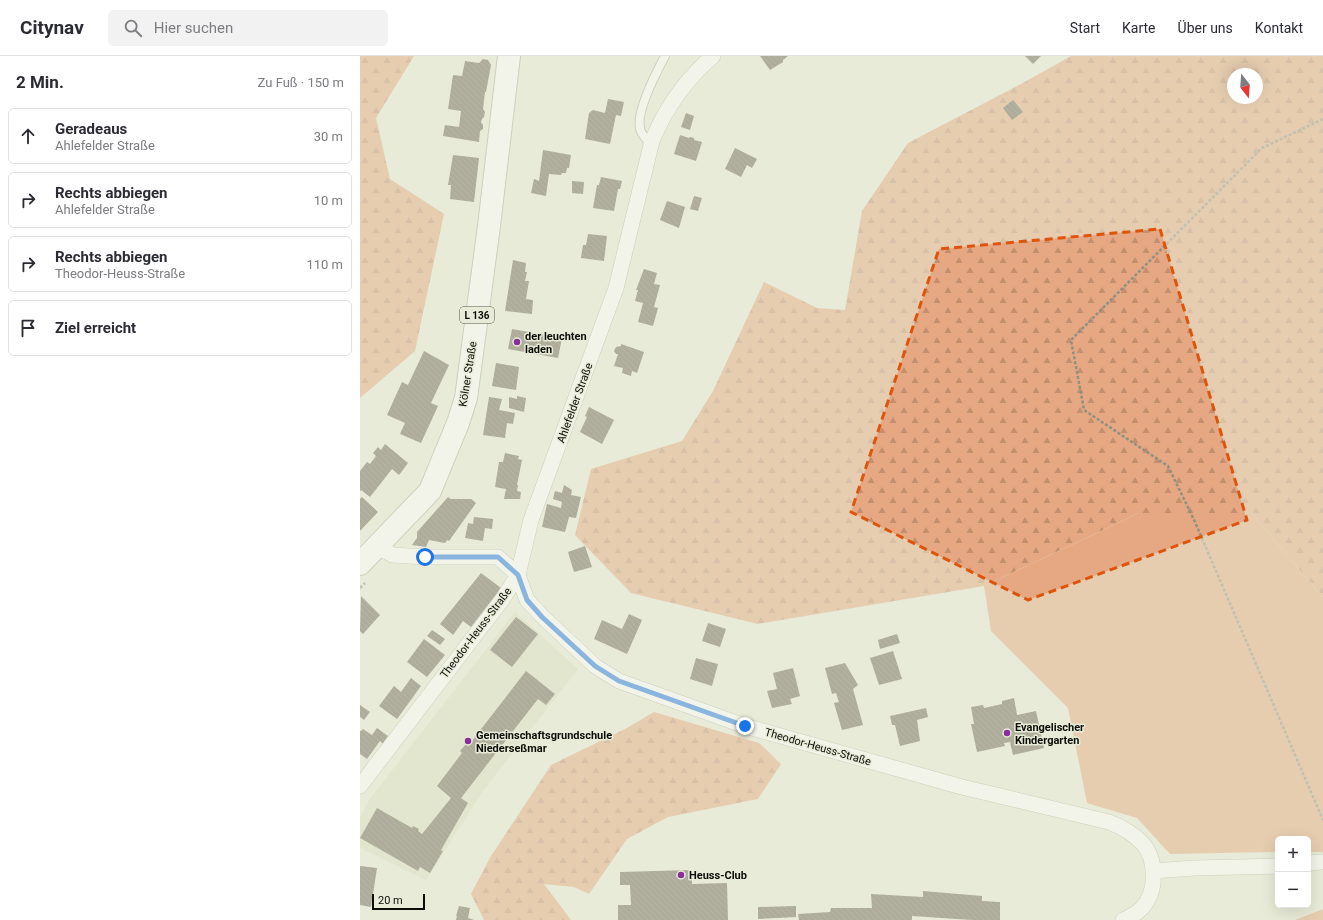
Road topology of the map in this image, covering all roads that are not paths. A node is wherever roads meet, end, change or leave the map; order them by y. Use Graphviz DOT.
graph roads {
  1 [pos="509,56"];
  2 [pos="665,56"];
  3 [pos="713,56"];
  4 [pos="652,141"];
  5 [pos="377,547"];
  6 [pos="360,564"];
  7 [pos="518,575"];
  8 [pos="360,786"];
  9 [pos="1323,862"];
  10 [pos="1311,863"];
  11 [pos="1271,866"];
  12 [pos="1153,871"];
  13 [pos="1123,920"];
  1 -- 5 [label="main road, Kölner Straße / L 136"];
  2 -- 4 [label="lane"];
  3 -- 4 [label="street, Ahlefelder Straße"];
  4 -- 7 [label="street, Ahlefelder Straße"];
  5 -- 6 [label="main road, Kölner Straße / L 136"];
  5 -- 7 [label="street"];
  7 -- 8 [label="street, Theodor-Heuss-Straße"];
  7 -- 12 [label="street, Theodor-Heuss-Straße"];
  9 -- 10 [label="street"];
  11 -- 12 [label="street"];
  12 -- 13 [label="street, Theodor-Heuss-Straße"];
}
